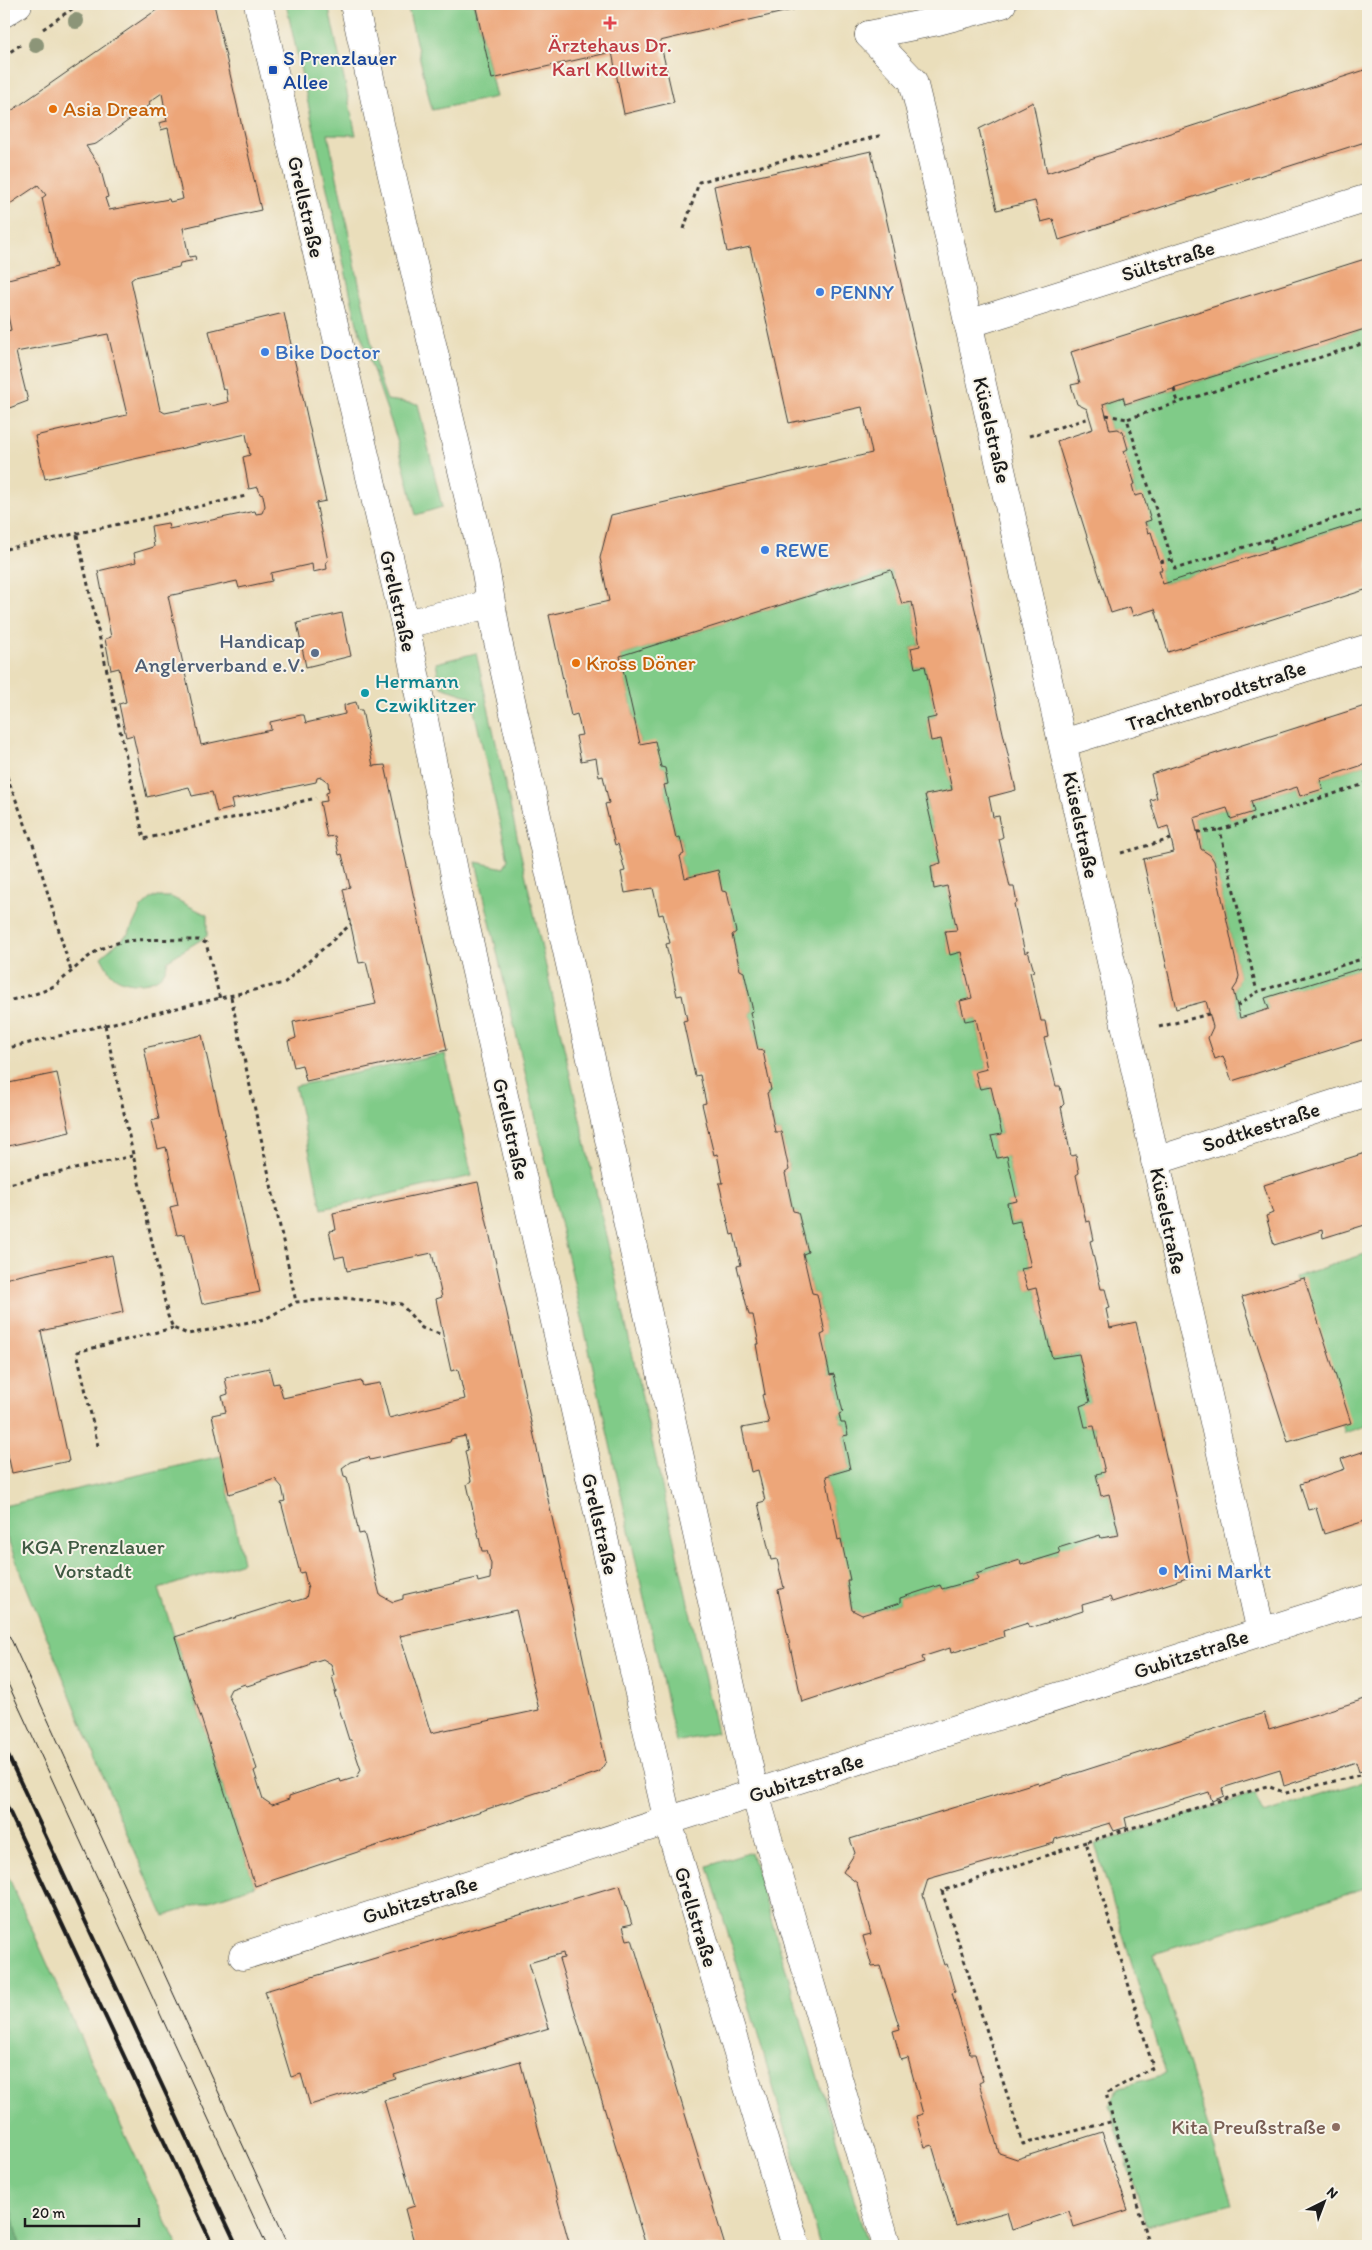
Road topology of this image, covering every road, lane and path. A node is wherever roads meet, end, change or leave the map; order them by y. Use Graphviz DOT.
graph roads {
  1 [pos="18,4"];
  2 [pos="258,4"];
  3 [pos="354,4"];
  4 [pos="1002,4"];
  5 [pos="4,13"];
  6 [pos="883,136"];
  7 [pos="1368,198"];
  8 [pos="684,229"];
  9 [pos="968,324"];
  10 [pos="1368,342"];
  11 [pos="1174,389"];
  12 [pos="1178,402"];
  13 [pos="1106,415"];
  14 [pos="1090,418"];
  15 [pos="1126,418"];
  16 [pos="1024,438"];
  17 [pos="246,496"];
  18 [pos="1368,508"];
  19 [pos="77,535"];
  20 [pos="1270,539"];
  21 [pos="6,549"];
  22 [pos="1273,550"];
  23 [pos="1171,559"];
  24 [pos="1160,562"];
  25 [pos="490,604"];
  26 [pos="405,624"];
  27 [pos="1368,648"];
  28 [pos="1063,742"];
  29 [pos="4,770"];
  30 [pos="1368,783"];
  31 [pos="316,798"];
  32 [pos="1220,830"];
  33 [pos="1196,832"];
  34 [pos="1171,839"];
  35 [pos="1117,854"];
  36 [pos="350,924"];
  37 [pos="1368,957"];
  38 [pos="71,971"];
  39 [pos="1257,992"];
  40 [pos="231,997"];
  41 [pos="220,999"];
  42 [pos="4,1002"];
  43 [pos="1237,1006"];
  44 [pos="1209,1014"];
  45 [pos="105,1025"];
  46 [pos="1156,1028"];
  47 [pos="4,1049"];
  48 [pos="1368,1093"];
  49 [pos="132,1156"];
  50 [pos="1154,1161"];
  51 [pos="4,1185"];
  52 [pos="296,1302"];
  53 [pos="173,1328"];
  54 [pos="443,1336"];
  55 [pos="98,1446"];
  56 [pos="1368,1598"];
  57 [pos="1261,1632"];
  58 [pos="1368,1773"];
  59 [pos="755,1794"];
  60 [pos="668,1822"];
  61 [pos="1086,1842"];
  62 [pos="243,1956"];
  63 [pos="1114,2120"];
  64 [pos="796,2246"];
  65 [pos="887,2246"];
  66 [pos="1149,2246"];
  1 -- 5 [label="street"];
  2 -- 26 [label="street, Grellstraße"];
  3 -- 25 [label="street"];
  4 -- 9 [label="street, Küselstraße"];
  6 -- 8 [label="path"];
  7 -- 9 [label="street, Sültstraße"];
  9 -- 28 [label="street, Küselstraße"];
  10 -- 12 [label="path"];
  11 -- 12 [label="path"];
  12 -- 15 [label="path"];
  13 -- 15 [label="path"];
  14 -- 16 [label="path"];
  15 -- 23 [label="path"];
  17 -- 19 [label="path"];
  18 -- 20 [label="path"];
  19 -- 21 [label="path"];
  19 -- 31 [label="path"];
  20 -- 22 [label="path"];
  20 -- 23 [label="path"];
  23 -- 24 [label="path"];
  25 -- 26 [label="street"];
  25 -- 59 [label="street"];
  26 -- 60 [label="street, Grellstraße"];
  27 -- 28 [label="street, Trachtenbrodtstraße"];
  28 -- 50 [label="street, Küselstraße"];
  29 -- 38 [label="path"];
  30 -- 32 [label="path"];
  32 -- 33 [label="path"];
  32 -- 39 [label="path"];
  34 -- 35 [label="path"];
  36 -- 40 [label="path"];
  37 -- 39 [label="path"];
  38 -- 41 [label="path"];
  38 -- 42 [label="path"];
  39 -- 43 [label="path"];
  40 -- 41 [label="path"];
  40 -- 52 [label="path"];
  41 -- 45 [label="path"];
  44 -- 46 [label="path"];
  45 -- 47 [label="path"];
  45 -- 49 [label="path"];
  48 -- 50 [label="street, Sodtkestraße"];
  49 -- 51 [label="path"];
  49 -- 53 [label="path"];
  50 -- 57 [label="street, Küselstraße"];
  52 -- 53 [label="path"];
  52 -- 54 [label="path"];
  53 -- 55 [label="path"];
  56 -- 57 [label="street, Gubitzstraße"];
  57 -- 59 [label="street, Gubitzstraße"];
  58 -- 61 [label="path"];
  59 -- 60 [label="street, Gubitzstraße"];
  59 -- 65 [label="street"];
  60 -- 62 [label="street, Gubitzstraße"];
  60 -- 64 [label="street, Grellstraße"];
  61 -- 63 [label="path"];
  61 -- 63 [label="path"];
  63 -- 66 [label="path"];
}
